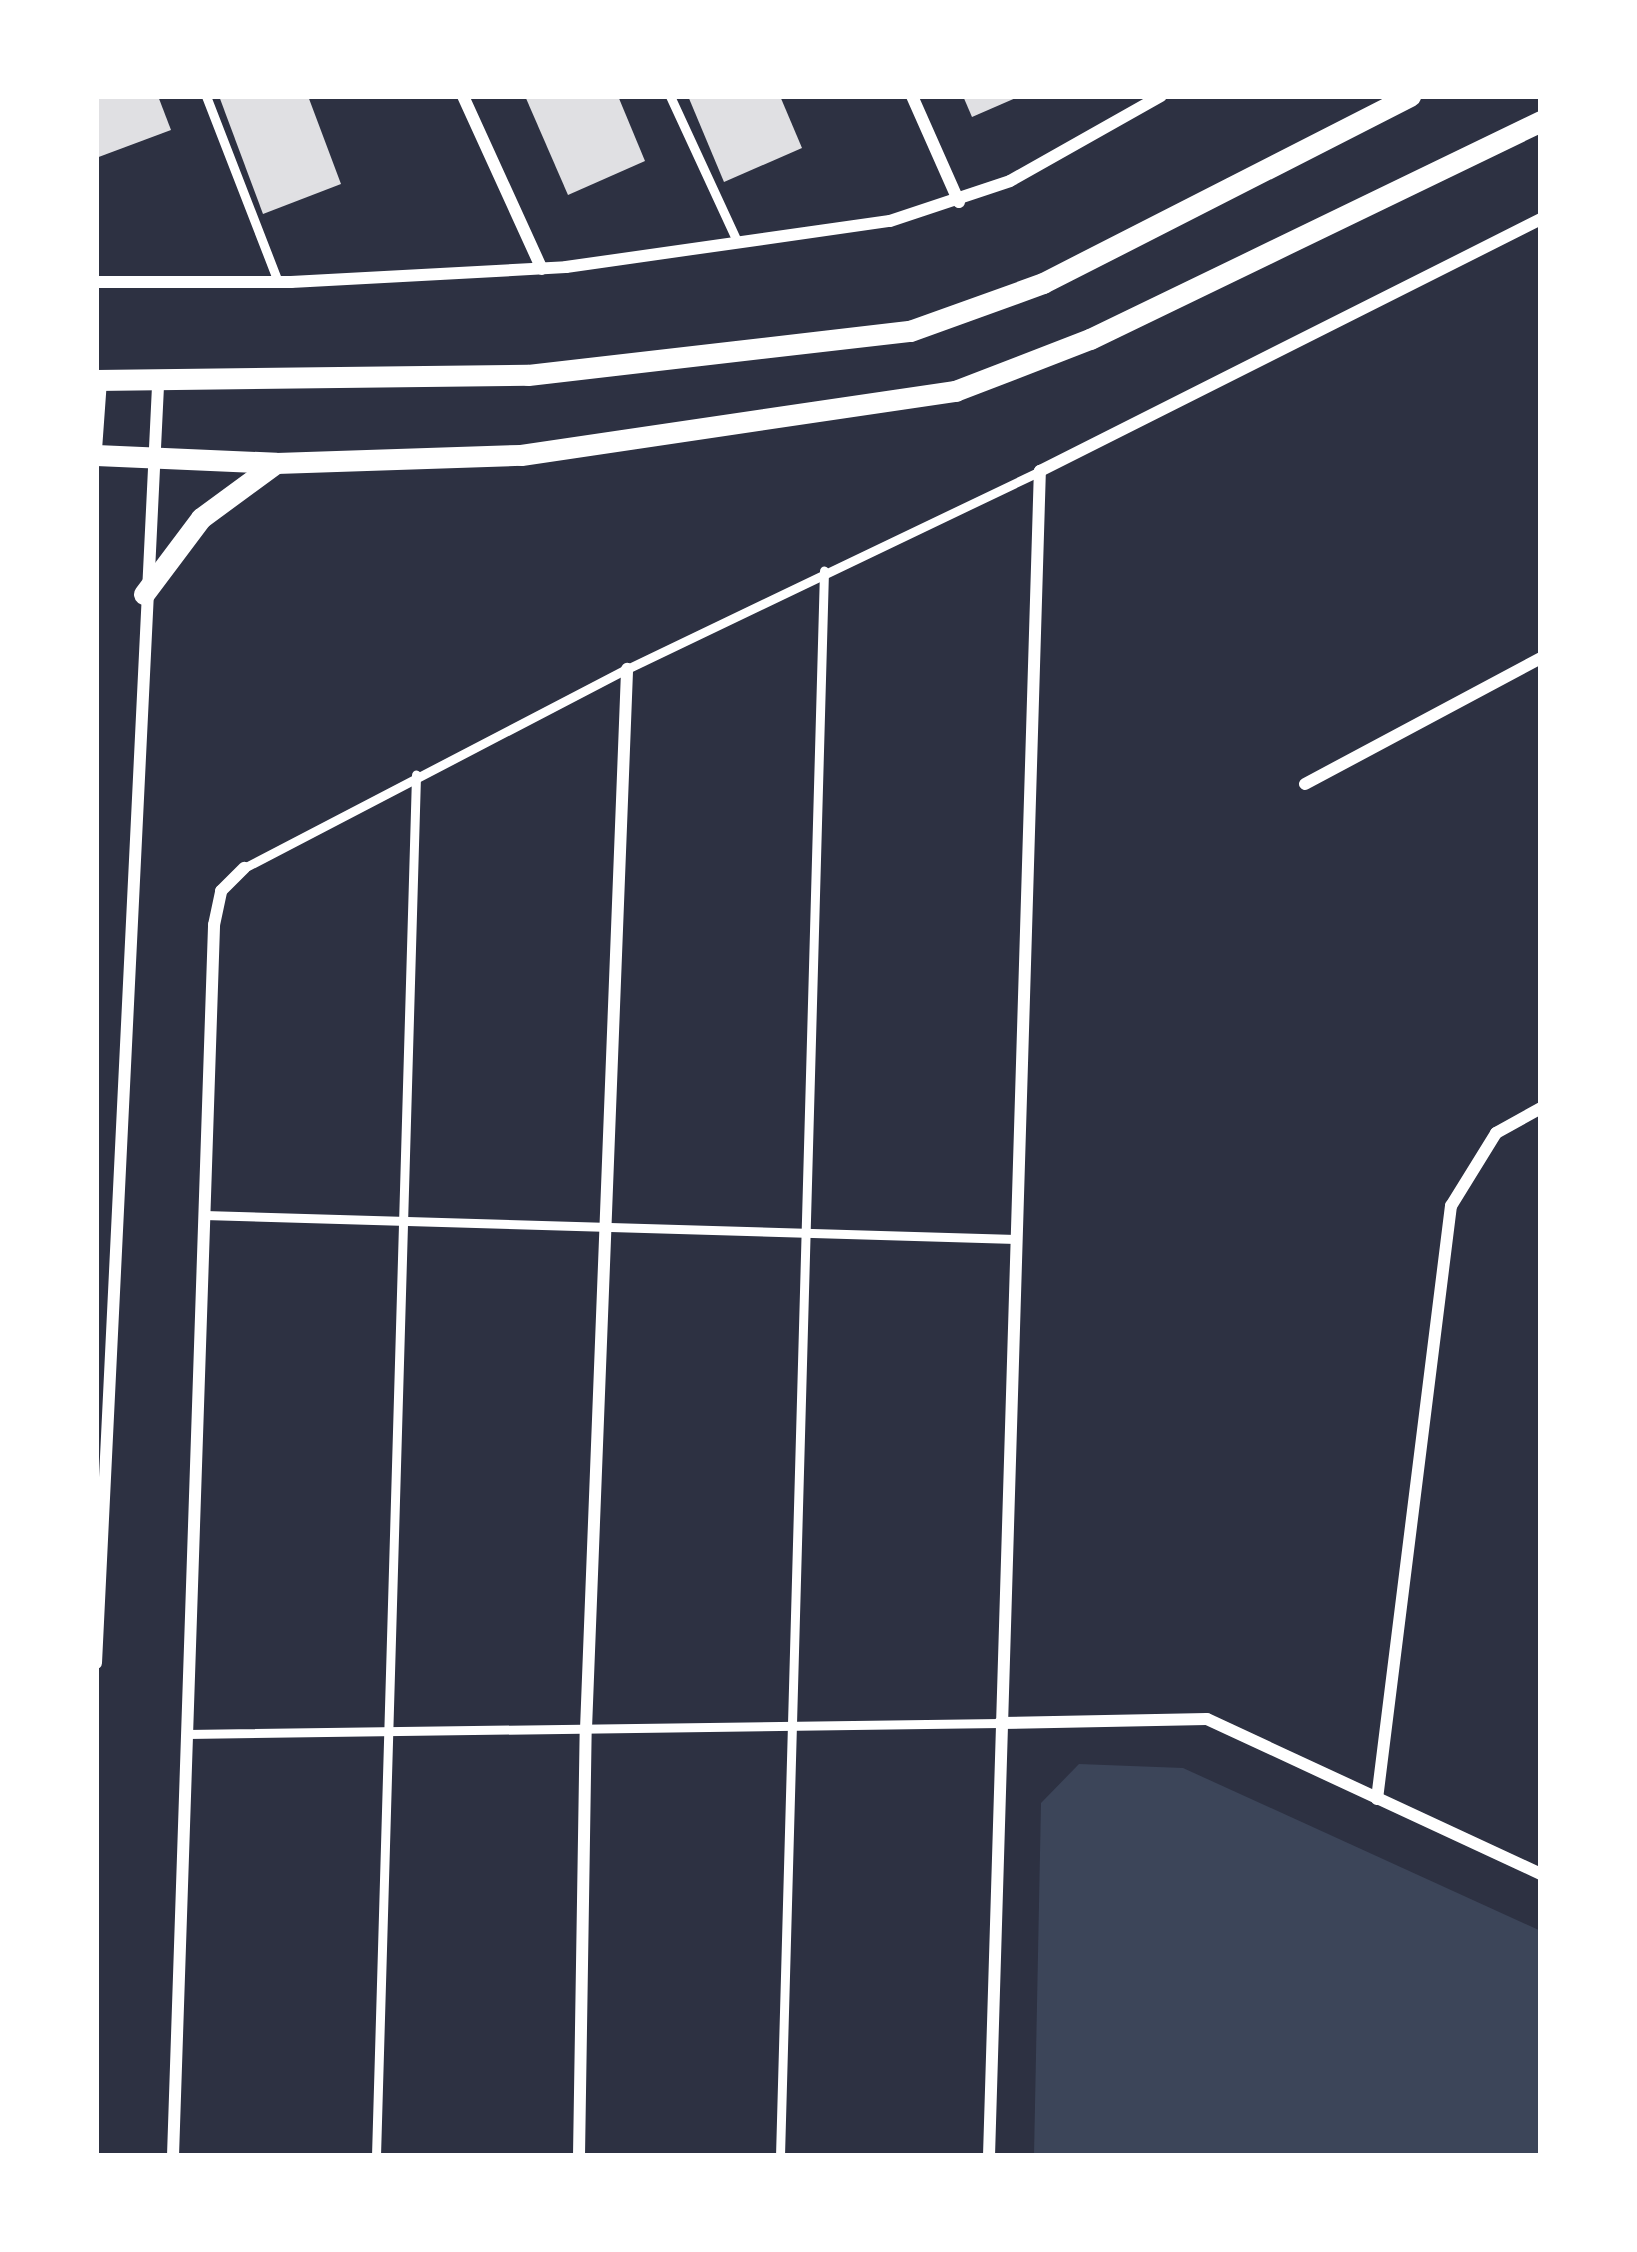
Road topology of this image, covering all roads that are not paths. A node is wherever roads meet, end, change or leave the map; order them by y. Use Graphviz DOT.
graph roads {
  1 [pos="206,96"];
  2 [pos="463,96"];
  3 [pos="670,96"];
  4 [pos="912,96"];
  5 [pos="1387,96"];
  6 [pos="1410,96"];
  7 [pos="1158,97"];
  8 [pos="1364,121"];
  9 [pos="1541,121"];
  10 [pos="959,202"];
  11 [pos="1541,219"];
  12 [pos="739,243"];
  13 [pos="542,268"];
  14 [pos="96,282"];
  15 [pos="278,282"];
  16 [pos="98,380"];
  17 [pos="158,385"];
  18 [pos="96,453"];
  19 [pos="154,461"];
  20 [pos="276,463"];
  21 [pos="1040,471"];
  22 [pos="824,571"];
  23 [pos="144,593"];
  24 [pos="1541,658"];
  25 [pos="627,669"];
  26 [pos="416,775"];
  27 [pos="1306,784"];
  28 [pos="244,868"];
  29 [pos="1541,1108"];
  30 [pos="204,1215"];
  31 [pos="606,1224"];
  32 [pos="406,1226"];
  33 [pos="804,1238"];
  34 [pos="1016,1240"];
  35 [pos="96,1663"];
  36 [pos="1000,1723"];
  37 [pos="793,1727"];
  38 [pos="586,1729"];
  39 [pos="385,1732"];
  40 [pos="187,1734"];
  41 [pos="1377,1799"];
  42 [pos="1541,1874"];
  43 [pos="173,2156"];
  44 [pos="376,2156"];
  45 [pos="579,2156"];
  46 [pos="780,2156"];
  47 [pos="989,2156"];
  1 -- 15 [label="lane"];
  2 -- 13 [label="street"];
  3 -- 12 [label="lane"];
  4 -- 10 [label="street"];
  5 -- 8 [label="street"];
  6 -- 8 [label="street"];
  7 -- 10 [label="street"];
  8 -- 17 [label="street"];
  9 -- 20 [label="street"];
  10 -- 12 [label="street"];
  11 -- 21 [label="street"];
  12 -- 13 [label="street"];
  13 -- 15 [label="street"];
  14 -- 15 [label="street"];
  16 -- 17 [label="street"];
  16 -- 18 [label="street"];
  17 -- 19 [label="street"];
  18 -- 19 [label="street"];
  19 -- 20 [label="street"];
  19 -- 23 [label="street"];
  20 -- 23 [label="street"];
  21 -- 22 [label="lane"];
  21 -- 34 [label="street"];
  22 -- 25 [label="lane"];
  22 -- 33 [label="lane"];
  23 -- 35 [label="street"];
  24 -- 27 [label="street"];
  25 -- 26 [label="lane"];
  25 -- 31 [label="street"];
  26 -- 28 [label="lane"];
  26 -- 32 [label="lane"];
  28 -- 30 [label="street"];
  29 -- 41 [label="street"];
  30 -- 32 [label="lane"];
  30 -- 40 [label="street"];
  31 -- 32 [label="lane"];
  31 -- 33 [label="lane"];
  31 -- 38 [label="street"];
  32 -- 39 [label="lane"];
  33 -- 34 [label="lane"];
  33 -- 37 [label="lane"];
  34 -- 36 [label="street"];
  36 -- 37 [label="lane"];
  36 -- 41 [label="street"];
  36 -- 47 [label="street"];
  37 -- 38 [label="lane"];
  37 -- 46 [label="lane"];
  38 -- 39 [label="lane"];
  38 -- 45 [label="street"];
  39 -- 40 [label="lane"];
  39 -- 44 [label="lane"];
  40 -- 43 [label="street"];
  41 -- 42 [label="street"];
}
